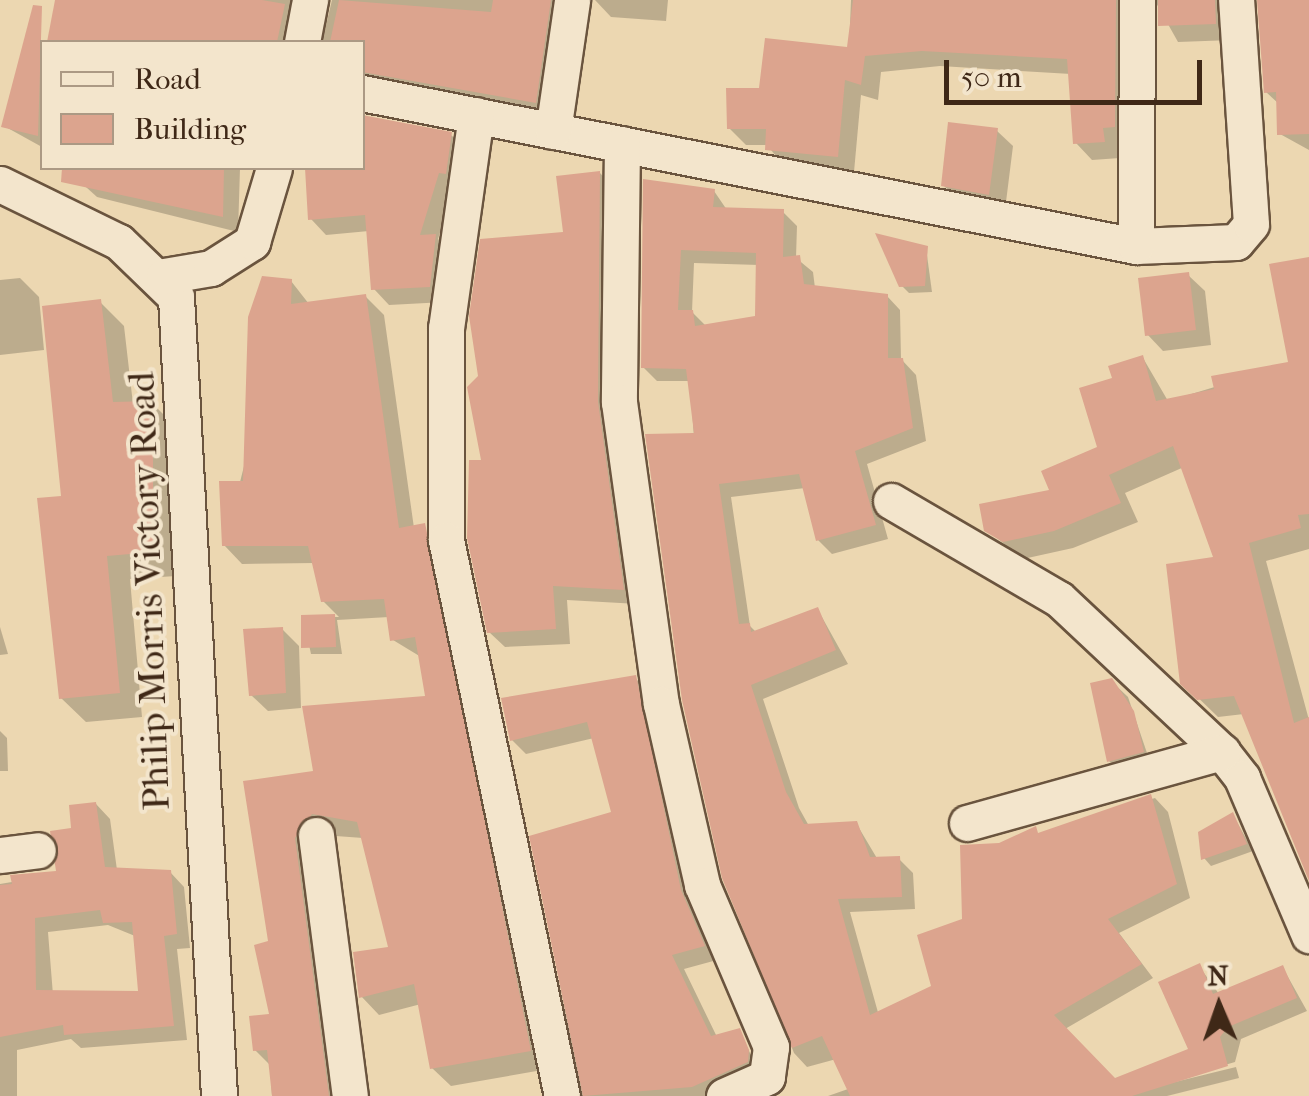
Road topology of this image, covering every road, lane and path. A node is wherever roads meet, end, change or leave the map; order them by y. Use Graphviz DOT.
graph roads {
  1 [pos="310,0"];
  2 [pos="572,0"];
  3 [pos="1136,0"];
  4 [pos="1236,0"];
  5 [pos="302,40"];
  6 [pos="365,94"];
  7 [pos="476,115"];
  8 [pos="553,131"];
  9 [pos="622,144"];
  10 [pos="273,170"];
  11 [pos="0,184"];
  12 [pos="1136,246"];
  13 [pos="164,276"];
  14 [pos="891,502"];
  15 [pos="1222,752"];
  16 [pos="967,823"];
  17 [pos="316,835"];
  18 [pos="38,850"];
  19 [pos="0,855"];
  20 [pos="1309,936"];
  21 [pos="219,1096"];
  22 [pos="350,1096"];
  23 [pos="562,1096"];
  24 [pos="724,1096"];
  1 -- 5 [label="street"];
  2 -- 8 [label="street"];
  3 -- 12 [label="street"];
  4 -- 12 [label="street"];
  6 -- 7 [label="street"];
  7 -- 8 [label="street"];
  7 -- 23 [label="street"];
  8 -- 9 [label="street"];
  9 -- 12 [label="street"];
  9 -- 24 [label="street"];
  10 -- 13 [label="street"];
  11 -- 13 [label="street"];
  13 -- 21 [label="street, Philip Morris Victory Road"];
  14 -- 15 [label="street"];
  15 -- 16 [label="street"];
  15 -- 20 [label="street"];
  17 -- 22 [label="street"];
  18 -- 19 [label="street"];
}
